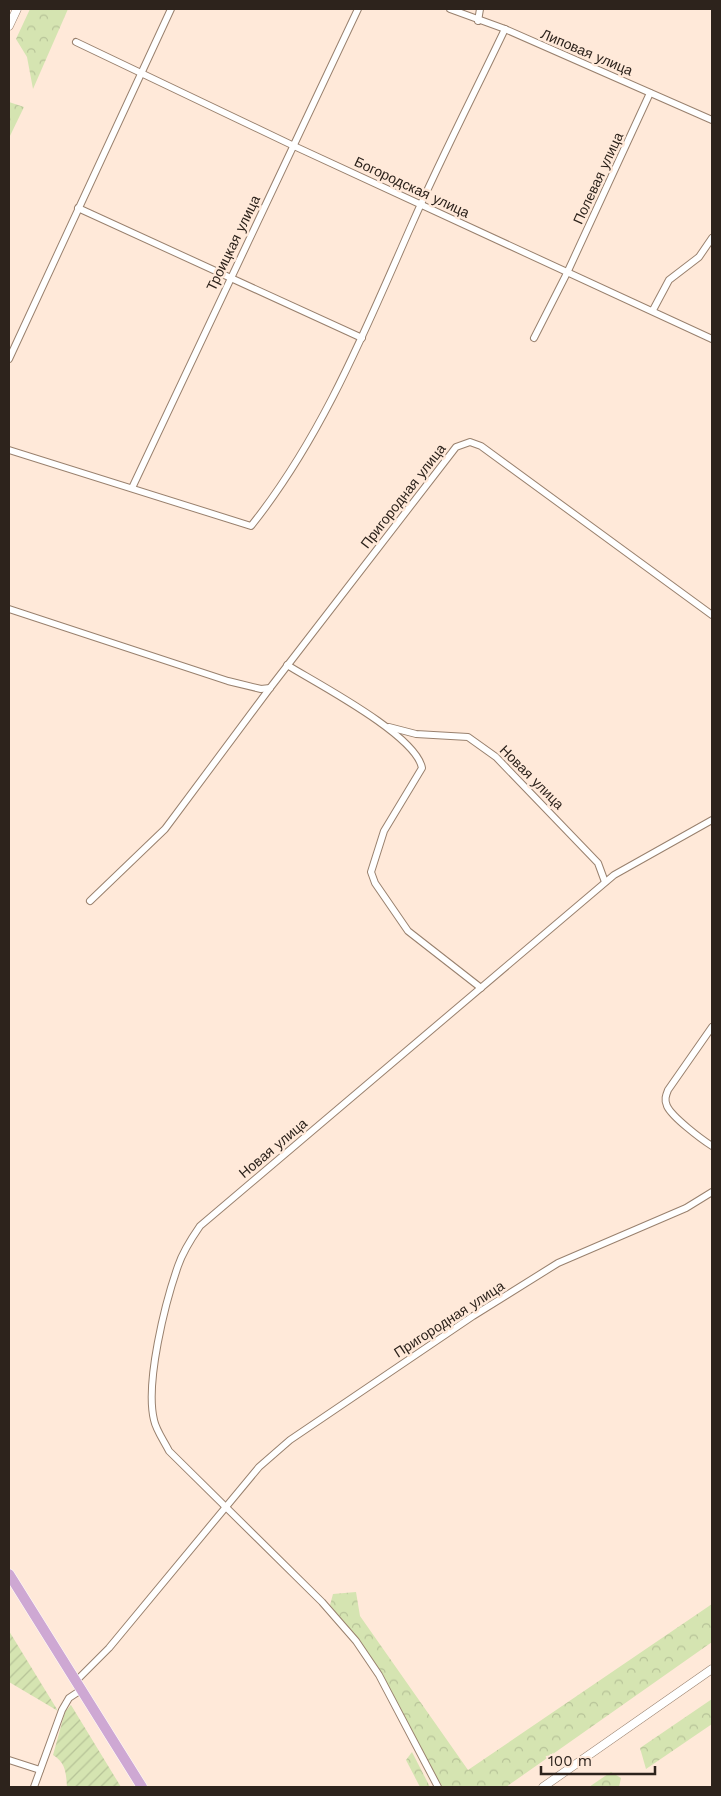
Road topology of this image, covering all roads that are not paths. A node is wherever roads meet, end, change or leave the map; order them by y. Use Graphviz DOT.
graph roads {
  1 [pos="17,9"];
  2 [pos="171,9"];
  3 [pos="358,9"];
  4 [pos="450,9"];
  5 [pos="480,9"];
  6 [pos="478,20"];
  7 [pos="9,26"];
  8 [pos="505,30"];
  9 [pos="76,42"];
  10 [pos="141,72"];
  11 [pos="650,93"];
  12 [pos="712,120"];
  13 [pos="294,146"];
  14 [pos="421,205"];
  15 [pos="78,208"];
  16 [pos="712,238"];
  17 [pos="567,273"];
  18 [pos="229,279"];
  19 [pos="653,310"];
  20 [pos="362,338"];
  21 [pos="534,338"];
  22 [pos="712,338"];
  23 [pos="9,359"];
  24 [pos="9,450"];
  25 [pos="132,488"];
  26 [pos="9,609"];
  27 [pos="712,615"];
  28 [pos="287,665"];
  29 [pos="270,688"];
  30 [pos="385,726"];
  31 [pos="712,820"];
  32 [pos="605,882"];
  33 [pos="90,901"];
  34 [pos="481,988"];
  35 [pos="712,1027"];
  36 [pos="712,1146"];
  37 [pos="712,1192"];
  38 [pos="227,1507"];
  39 [pos="9,1574"];
  40 [pos="712,1669"];
  41 [pos="78,1686"];
  42 [pos="9,1760"];
  43 [pos="40,1770"];
  44 [pos="34,1787"];
  45 [pos="142,1787"];
  46 [pos="438,1787"];
  47 [pos="543,1787"];
  1 -- 7 [label="street"];
  2 -- 10 [label="street"];
  3 -- 13 [label="street, Троицкая улица"];
  4 -- 6 [label="street, Липовая улица"];
  5 -- 6 [label="street"];
  6 -- 8 [label="street, Липовая улица"];
  8 -- 11 [label="street, Липовая улица"];
  8 -- 14 [label="street"];
  9 -- 10 [label="street, Богородская улица"];
  10 -- 13 [label="street, Богородская улица"];
  10 -- 15 [label="street"];
  11 -- 12 [label="street, Липовая улица"];
  11 -- 17 [label="street, Полевая улица"];
  13 -- 14 [label="street, Богородская улица"];
  13 -- 18 [label="street, Троицкая улица"];
  14 -- 17 [label="street, Богородская улица"];
  14 -- 20 [label="street"];
  15 -- 18 [label="street"];
  15 -- 23 [label="street"];
  16 -- 19 [label="street"];
  17 -- 19 [label="street, Богородская улица"];
  17 -- 21 [label="street, Полевая улица"];
  18 -- 20 [label="street"];
  18 -- 25 [label="street, Троицкая улица"];
  19 -- 22 [label="street, Богородская улица"];
  20 -- 25 [label="street"];
  24 -- 25 [label="street"];
  26 -- 29 [label="street"];
  27 -- 28 [label="street, Пригородная улица"];
  28 -- 29 [label="street, Пригородная улица"];
  28 -- 30 [label="street"];
  29 -- 33 [label="street, Пригородная улица"];
  30 -- 32 [label="street, Новая улица"];
  30 -- 34 [label="street"];
  31 -- 32 [label="street, Новая улица"];
  32 -- 34 [label="street, Новая улица"];
  34 -- 38 [label="street, Новая улица"];
  35 -- 36 [label="street"];
  37 -- 38 [label="street, Пригородная улица"];
  38 -- 41 [label="street, Пригородная улица"];
  38 -- 46 [label="street, Новая улица"];
  39 -- 41 [label="main road"];
  40 -- 47 [label="street"];
  41 -- 43 [label="street, Пригородная улица"];
  41 -- 45 [label="main road"];
  42 -- 43 [label="street"];
  43 -- 44 [label="street, Пригородная улица"];
}
